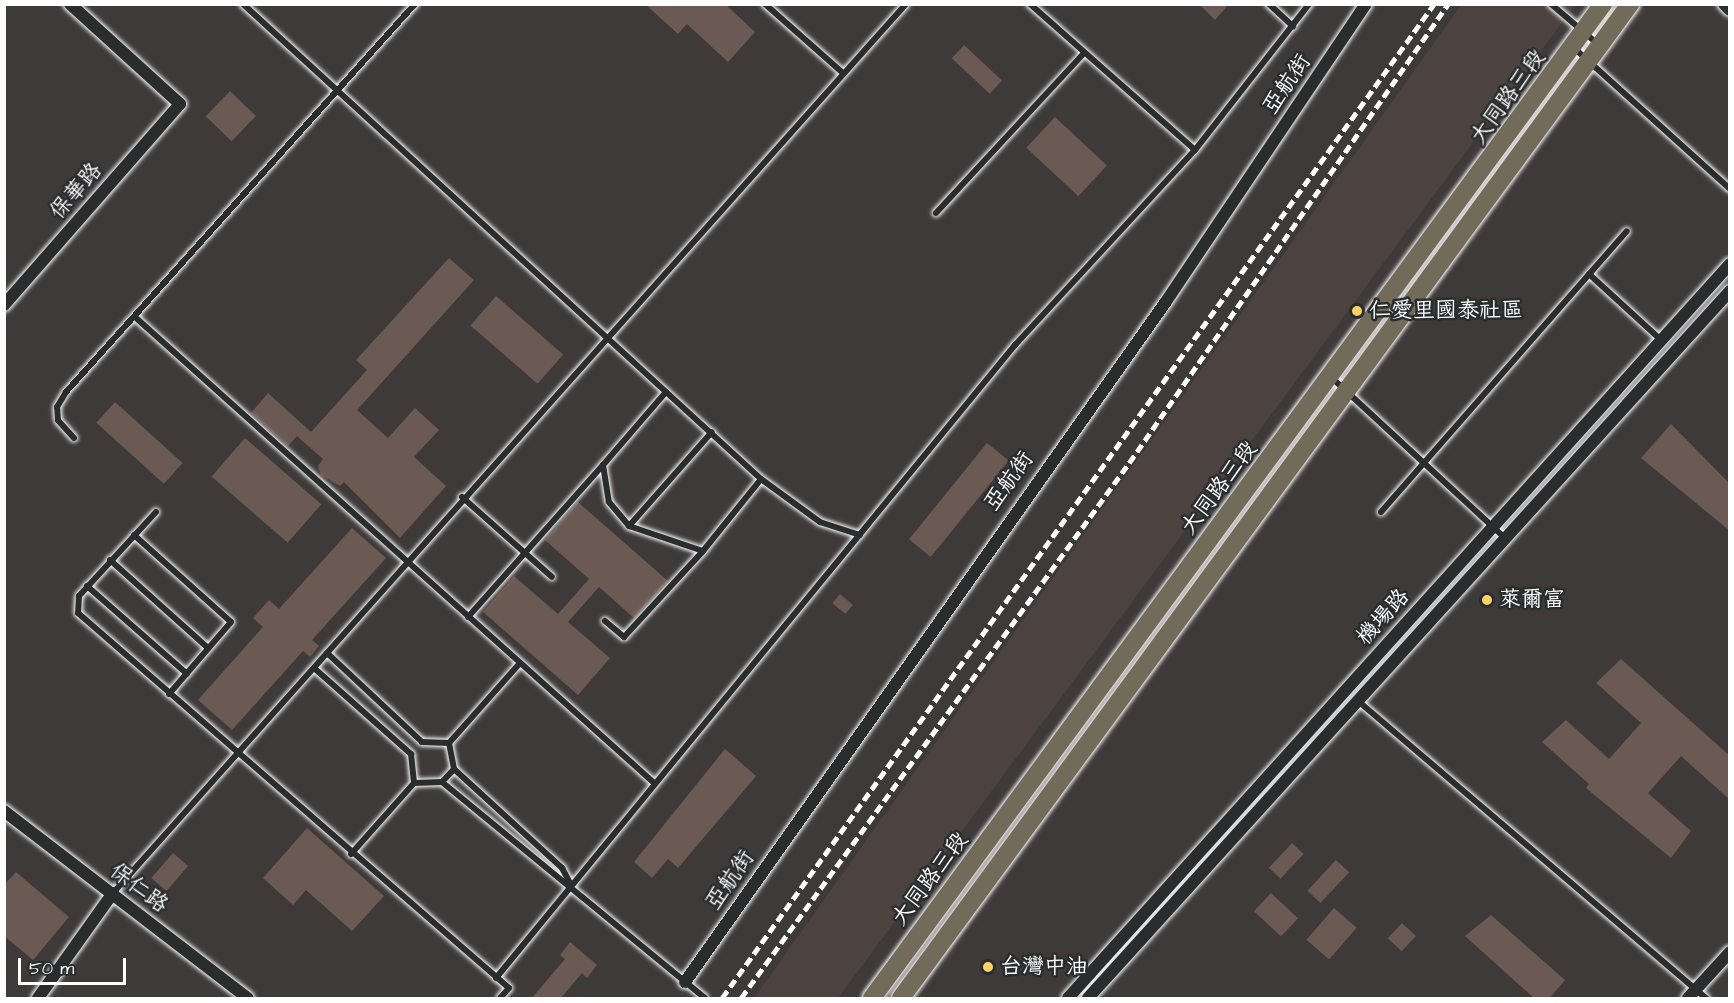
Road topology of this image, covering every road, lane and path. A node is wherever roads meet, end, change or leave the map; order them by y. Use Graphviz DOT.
graph roads {
  1 [pos="70,4"];
  2 [pos="243,4"];
  3 [pos="416,4"];
  4 [pos="765,4"];
  5 [pos="906,4"];
  6 [pos="1030,4"];
  7 [pos="1269,4"];
  8 [pos="1309,4"];
  9 [pos="1366,4"];
  10 [pos="1551,4"];
  11 [pos="1603,4"];
  12 [pos="1630,4"];
  13 [pos="1724,4"];
  14 [pos="1730,10"];
  15 [pos="1293,26"];
  16 [pos="1579,40"];
  17 [pos="1602,47"];
  18 [pos="1084,53"];
  19 [pos="1590,63"];
  20 [pos="843,73"];
  21 [pos="337,91"];
  22 [pos="1195,150"];
  23 [pos="1730,189"];
  24 [pos="936,213"];
  25 [pos="1627,231"];
  26 [pos="1730,264"];
  27 [pos="1589,274"];
  28 [pos="1730,291"];
  29 [pos="4,305"];
  30 [pos="135,316"];
  31 [pos="605,339"];
  32 [pos="1661,340"];
  33 [pos="1331,377"];
  34 [pos="666,392"];
  35 [pos="1347,393"];
  36 [pos="712,432"];
  37 [pos="74,438"];
  38 [pos="1422,462"];
  39 [pos="603,465"];
  40 [pos="761,479"];
  41 [pos="462,497"];
  42 [pos="156,512"];
  43 [pos="1381,512"];
  44 [pos="628,526"];
  45 [pos="1493,527"];
  46 [pos="134,535"];
  47 [pos="860,535"];
  48 [pos="1505,538"];
  49 [pos="703,551"];
  50 [pos="523,554"];
  51 [pos="110,560"];
  52 [pos="406,561"];
  53 [pos="552,577"];
  54 [pos="87,586"];
  55 [pos="468,617"];
  56 [pos="605,621"];
  57 [pos="208,648"];
  58 [pos="327,653"];
  59 [pos="520,663"];
  60 [pos="314,668"];
  61 [pos="187,674"];
  62 [pos="169,694"];
  63 [pos="1358,700"];
  64 [pos="422,742"];
  65 [pos="449,742"];
  66 [pos="411,753"];
  67 [pos="238,754"];
  68 [pos="454,769"];
  69 [pos="442,782"];
  70 [pos="653,782"];
  71 [pos="414,783"];
  72 [pos="4,811"];
  73 [pos="351,854"];
  74 [pos="570,884"];
  75 [pos="113,893"];
  76 [pos="1730,952"];
  77 [pos="496,978"];
  78 [pos="685,982"];
  79 [pos="1692,994"];
  80 [pos="38,999"];
  81 [pos="248,999"];
  82 [pos="500,999"];
  83 [pos="705,999"];
  84 [pos="872,999"];
  85 [pos="901,999"];
  86 [pos="1068,999"];
  87 [pos="1088,999"];
  88 [pos="1706,999"];
  1 -- 29 [label="street, 保華路"];
  2 -- 21 [label="lane"];
  3 -- 21 [label="lane"];
  4 -- 20 [label="lane"];
  5 -- 20 [label="lane"];
  6 -- 18 [label="lane"];
  7 -- 15 [label="lane"];
  8 -- 15 [label="lane"];
  9 -- 78 [label="street, 亞航街"];
  10 -- 16 [label="lane"];
  11 -- 16 [label="main road, 大同路三段"];
  12 -- 17 [label="main road, 大同路三段"];
  13 -- 14 [label="street"];
  15 -- 22 [label="lane"];
  16 -- 17 [label="lane"];
  16 -- 19 [label="lane"];
  16 -- 33 [label="main road, 大同路三段"];
  17 -- 19 [label="main road, 大同路三段"];
  18 -- 22 [label="lane"];
  18 -- 24 [label="lane"];
  19 -- 23 [label="lane"];
  19 -- 35 [label="main road, 大同路三段"];
  20 -- 31 [label="lane"];
  21 -- 30 [label="lane"];
  21 -- 31 [label="lane"];
  22 -- 47 [label="lane"];
  25 -- 27 [label="lane"];
  26 -- 32 [label="street, 機場路"];
  27 -- 32 [label="lane"];
  27 -- 38 [label="lane"];
  28 -- 48 [label="street, 機場路"];
  30 -- 37 [label="lane"];
  30 -- 52 [label="lane"];
  31 -- 34 [label="lane"];
  31 -- 41 [label="lane"];
  32 -- 45 [label="street, 機場路"];
  33 -- 35 [label="lane"];
  33 -- 84 [label="main road, 大同路三段"];
  34 -- 36 [label="lane"];
  34 -- 39 [label="lane"];
  35 -- 38 [label="lane"];
  35 -- 85 [label="main road, 大同路三段"];
  36 -- 40 [label="lane"];
  36 -- 44 [label="lane"];
  38 -- 43 [label="lane"];
  38 -- 45 [label="lane"];
  39 -- 44 [label="lane"];
  39 -- 50 [label="lane"];
  40 -- 47 [label="lane"];
  40 -- 49 [label="lane"];
  41 -- 50 [label="lane"];
  41 -- 52 [label="lane"];
  42 -- 46 [label="lane"];
  44 -- 49 [label="lane"];
  45 -- 48 [label="lane"];
  45 -- 86 [label="street, 機場路"];
  46 -- 51 [label="lane"];
  46 -- 57 [label="lane"];
  47 -- 70 [label="lane"];
  48 -- 63 [label="street, 機場路"];
  49 -- 56 [label="lane"];
  50 -- 53 [label="lane"];
  50 -- 55 [label="lane"];
  51 -- 54 [label="lane"];
  51 -- 57 [label="lane"];
  52 -- 55 [label="lane"];
  52 -- 58 [label="lane"];
  54 -- 61 [label="lane"];
  54 -- 62 [label="lane"];
  55 -- 59 [label="lane"];
  57 -- 61 [label="lane"];
  58 -- 60 [label="lane"];
  58 -- 64 [label="lane"];
  59 -- 65 [label="lane"];
  59 -- 70 [label="lane"];
  60 -- 66 [label="lane"];
  60 -- 67 [label="lane"];
  61 -- 62 [label="lane"];
  62 -- 67 [label="lane"];
  63 -- 79 [label="lane"];
  63 -- 87 [label="street, 機場路"];
  64 -- 65 [label="lane"];
  64 -- 66 [label="lane"];
  65 -- 68 [label="lane"];
  66 -- 71 [label="lane"];
  67 -- 73 [label="lane"];
  67 -- 75 [label="lane"];
  68 -- 69 [label="lane"];
  68 -- 74 [label="lane"];
  69 -- 71 [label="lane"];
  69 -- 74 [label="lane"];
  70 -- 74 [label="lane"];
  71 -- 73 [label="lane"];
  72 -- 75 [label="street, 保仁路"];
  73 -- 77 [label="lane"];
  74 -- 77 [label="lane"];
  74 -- 78 [label="lane"];
  75 -- 80 [label="street"];
  75 -- 81 [label="street, 保仁路"];
  76 -- 79 [label="street"];
  77 -- 82 [label="lane"];
  78 -- 83 [label="lane"];
  79 -- 88 [label="lane"];
}
